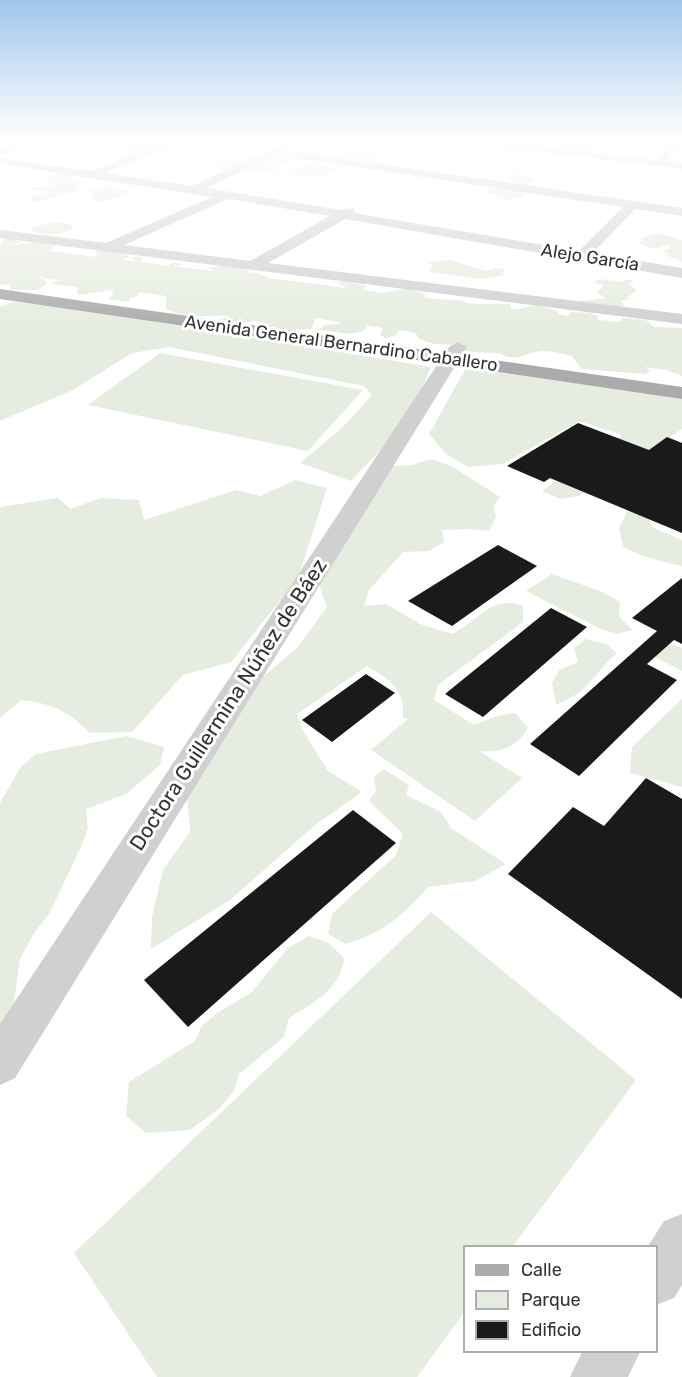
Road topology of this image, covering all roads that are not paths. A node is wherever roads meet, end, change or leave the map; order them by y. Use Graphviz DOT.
graph roads {
  1 [pos="207,203"];
  2 [pos="274,203"];
  3 [pos="321,203"];
  4 [pos="620,203"];
  5 [pos="632,205"];
  6 [pos="356,208"];
  7 [pos="682,212"];
  8 [pos="342,215"];
  9 [pos="0,234"];
  10 [pos="108,247"];
  11 [pos="586,252"];
  12 [pos="682,263"];
  13 [pos="252,266"];
  14 [pos="682,273"];
  15 [pos="0,281"];
  16 [pos="0,294"];
  17 [pos="682,319"];
  18 [pos="454,354"];
  19 [pos="682,379"];
  20 [pos="682,393"];
  21 [pos="0,1063"];
  22 [pos="682,1239"];
  23 [pos="658,1278"];
  24 [pos="612,1353"];
  25 [pos="597,1377"];
  1 -- 10 [label="street"];
  2 -- 8 [label="street, Alejo García"];
  3 -- 6 [label="street, Alejo García"];
  4 -- 5 [label="street"];
  5 -- 7 [label="street"];
  5 -- 11 [label="street"];
  6 -- 8 [label="street"];
  6 -- 11 [label="street, Alejo García"];
  8 -- 11 [label="street, Alejo García"];
  8 -- 13 [label="street"];
  9 -- 10 [label="street"];
  10 -- 13 [label="street"];
  11 -- 12 [label="street, Alejo García"];
  11 -- 14 [label="street, Alejo García"];
  13 -- 17 [label="street"];
  15 -- 18 [label="main road, Avenida General Bernardino Caballero"];
  16 -- 18 [label="main road, Avenida General Bernardino Caballero"];
  18 -- 19 [label="main road, Avenida General Bernardino Caballero"];
  18 -- 20 [label="main road, Avenida General Bernardino Caballero"];
  18 -- 21 [label="street, Doctora Guillermina Núñez de Báez"];
  22 -- 23 [label="street"];
  24 -- 25 [label="street"];
}
